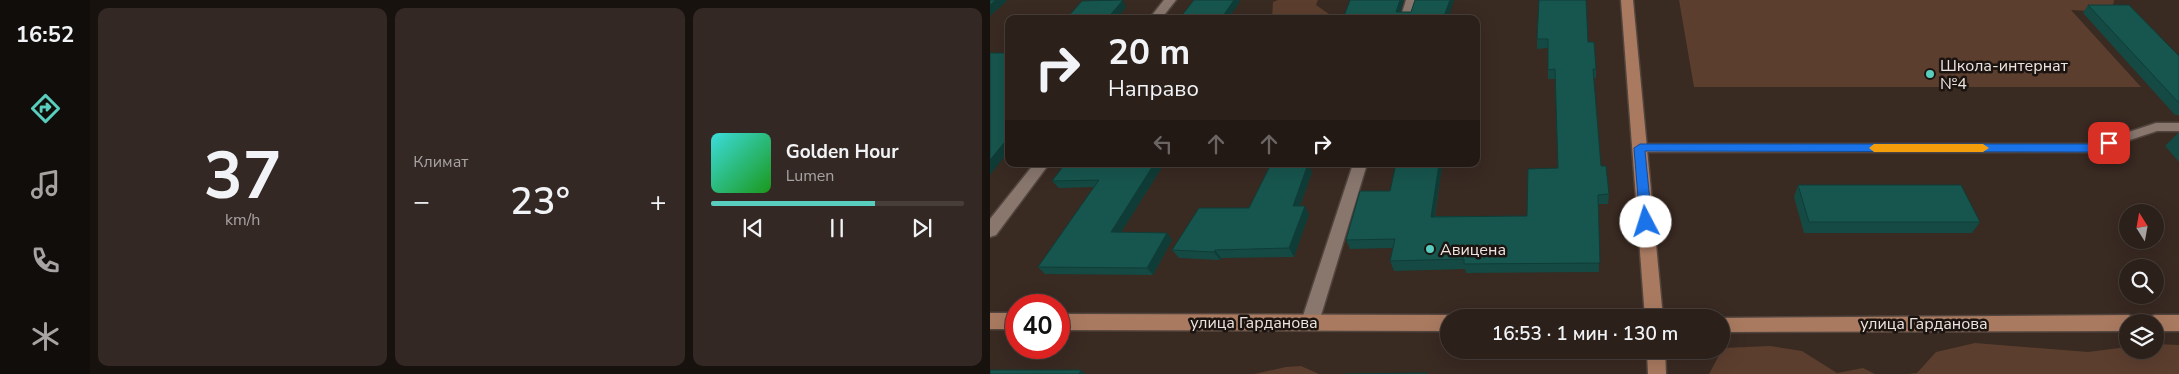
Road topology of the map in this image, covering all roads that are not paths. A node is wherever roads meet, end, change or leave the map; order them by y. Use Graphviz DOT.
graph roads {
  1 [pos="1170,0"];
  2 [pos="1412,0"];
  3 [pos="1626,0"];
  4 [pos="1158,15"];
  5 [pos="1407,15"];
  6 [pos="2179,127"];
  7 [pos="1640,148"];
  8 [pos="1040,167"];
  9 [pos="1359,167"];
  10 [pos="990,231"];
  11 [pos="1653,309"];
  12 [pos="990,321"];
  13 [pos="1005,322"];
  14 [pos="1070,322"];
  15 [pos="1310,322"];
  16 [pos="1440,322"];
  17 [pos="2119,323"];
  18 [pos="2164,323"];
  19 [pos="2179,323"];
  20 [pos="1730,324"];
  21 [pos="1656,359"];
  22 [pos="1657,374"];
  1 -- 4 [label="street"];
  2 -- 5 [label="street"];
  3 -- 7 [label="street"];
  6 -- 7 [label="lane"];
  7 -- 11 [label="street"];
  8 -- 10 [label="street"];
  9 -- 15 [label="street"];
  12 -- 13 [label="street"];
  14 -- 15 [label="street, улица Гарданова"];
  15 -- 16 [label="street, улица Гарданова"];
  17 -- 20 [label="street, улица Гарданова"];
  18 -- 19 [label="street"];
  21 -- 22 [label="street"];
}
